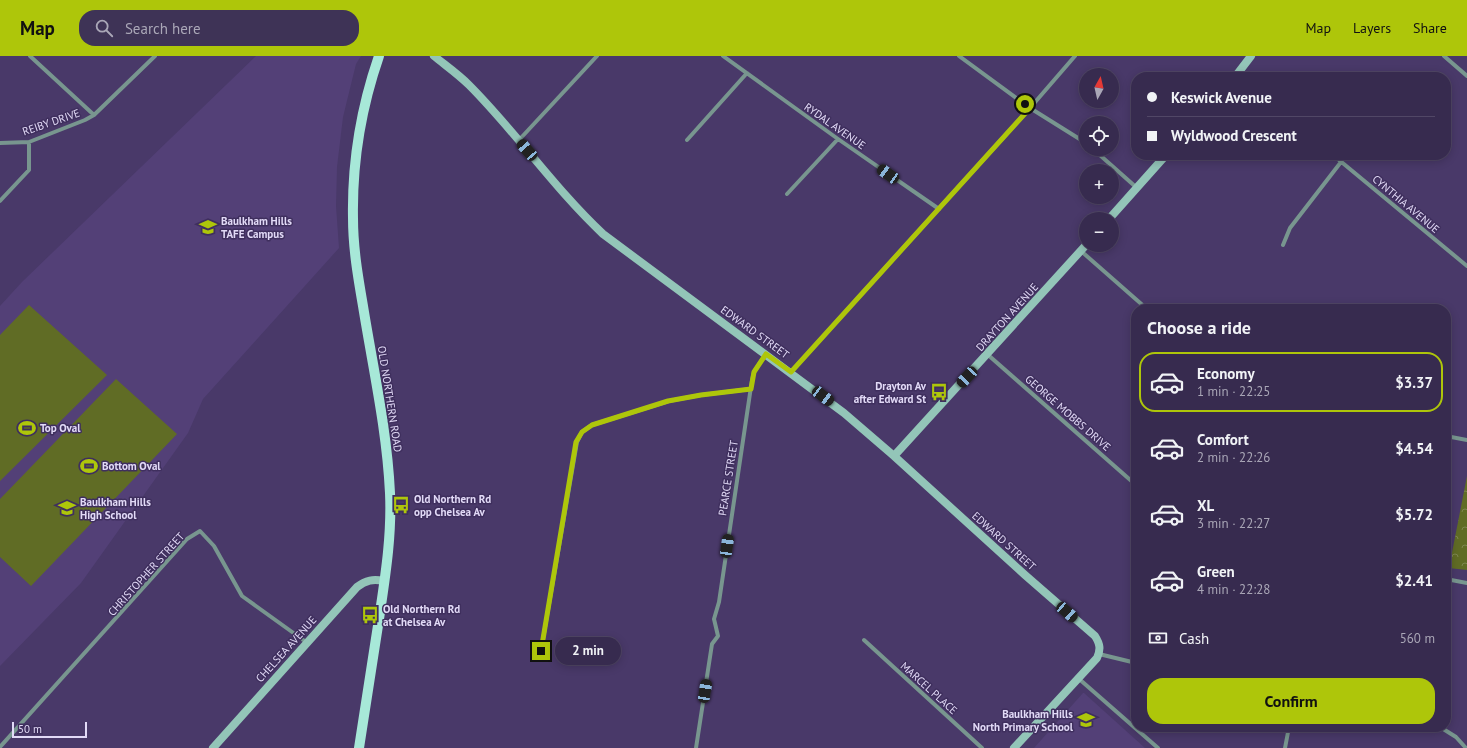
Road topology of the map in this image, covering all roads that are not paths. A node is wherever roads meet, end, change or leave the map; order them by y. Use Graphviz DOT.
graph roads {
  1 [pos="30,56"];
  2 [pos="155,56"];
  3 [pos="379,56"];
  4 [pos="434,56"];
  5 [pos="597,56"];
  6 [pos="723,56"];
  7 [pos="959,56"];
  8 [pos="1075,56"];
  9 [pos="1251,56"];
  10 [pos="1444,56"];
  11 [pos="1242,72"];
  12 [pos="747,73"];
  13 [pos="1467,76"];
  14 [pos="1030,108"];
  15 [pos="94,115"];
  16 [pos="1079,139"];
  17 [pos="519,140"];
  18 [pos="687,140"];
  19 [pos="838,140"];
  20 [pos="28,142"];
  21 [pos="0,143"];
  22 [pos="1101,156"];
  23 [pos="1162,160"];
  24 [pos="1339,160"];
  25 [pos="1341,162"];
  26 [pos="1137,188"];
  27 [pos="787,194"];
  28 [pos="0,202"];
  29 [pos="939,209"];
  30 [pos="1115,212"];
  31 [pos="1283,245"];
  32 [pos="1080,252"];
  33 [pos="1088,252"];
  34 [pos="1467,266"];
  35 [pos="1142,304"];
  36 [pos="766,354"];
  37 [pos="987,354"];
  38 [pos="791,372"];
  39 [pos="751,389"];
  40 [pos="1451,437"];
  41 [pos="1467,440"];
  42 [pos="894,456"];
  43 [pos="1131,481"];
  44 [pos="1451,580"];
  45 [pos="384,581"];
  46 [pos="1467,583"];
  47 [pos="864,640"];
  48 [pos="306,642"];
  49 [pos="541,651"];
  50 [pos="1098,654"];
  51 [pos="1131,662"];
  52 [pos="1078,678"];
  53 [pos="1131,724"];
  54 [pos="1140,732"];
  55 [pos="1287,732"];
  56 [pos="1448,732"];
  57 [pos="0,747"];
  58 [pos="213,748"];
  59 [pos="359,748"];
  60 [pos="696,748"];
  61 [pos="982,748"];
  62 [pos="1014,748"];
  63 [pos="1158,748"];
  64 [pos="1285,748"];
  65 [pos="1466,748"];
  1 -- 15 [label="street"];
  2 -- 15 [label="street, REIBY DRIVE"];
  3 -- 45 [label="main road, OLD NORTHERN ROAD"];
  4 -- 17 [label="street, EDWARD STREET"];
  5 -- 17 [label="street"];
  6 -- 12 [label="street, RYDAL AVENUE"];
  7 -- 14 [label="street"];
  8 -- 14 [label="street"];
  9 -- 11 [label="street"];
  10 -- 13 [label="street"];
  12 -- 18 [label="street"];
  12 -- 19 [label="street, RYDAL AVENUE"];
  14 -- 16 [label="street"];
  14 -- 29 [label="street"];
  15 -- 20 [label="street, REIBY DRIVE"];
  17 -- 36 [label="street, EDWARD STREET"];
  19 -- 27 [label="street"];
  19 -- 29 [label="street, RYDAL AVENUE"];
  20 -- 21 [label="street, REIBY DRIVE"];
  20 -- 28 [label="street"];
  22 -- 26 [label="street"];
  23 -- 26 [label="street"];
  24 -- 25 [label="street, CYNTHIA AVENUE"];
  25 -- 31 [label="street"];
  25 -- 34 [label="street, CYNTHIA AVENUE"];
  26 -- 30 [label="street"];
  29 -- 38 [label="street"];
  32 -- 37 [label="street, DRAYTON AVENUE"];
  33 -- 35 [label="street"];
  36 -- 38 [label="street, EDWARD STREET"];
  36 -- 39 [label="street, PEARCE STREET"];
  37 -- 42 [label="street, DRAYTON AVENUE"];
  37 -- 43 [label="street, GEORGE MOBBS DRIVE"];
  38 -- 42 [label="street, EDWARD STREET"];
  39 -- 49 [label="street"];
  39 -- 60 [label="street, PEARCE STREET"];
  40 -- 41 [label="street"];
  42 -- 50 [label="street, EDWARD STREET"];
  44 -- 46 [label="street"];
  45 -- 48 [label="street, CHELSEA AVENUE"];
  45 -- 59 [label="main road, OLD NORTHERN ROAD"];
  47 -- 61 [label="street, MARCEL PLACE"];
  48 -- 57 [label="street, CHRISTOPHER STREET"];
  48 -- 58 [label="street, CHELSEA AVENUE"];
  50 -- 51 [label="street"];
  50 -- 52 [label="street"];
  52 -- 53 [label="street"];
  52 -- 62 [label="street"];
  54 -- 63 [label="street"];
  55 -- 64 [label="street"];
  56 -- 65 [label="street"];
}
